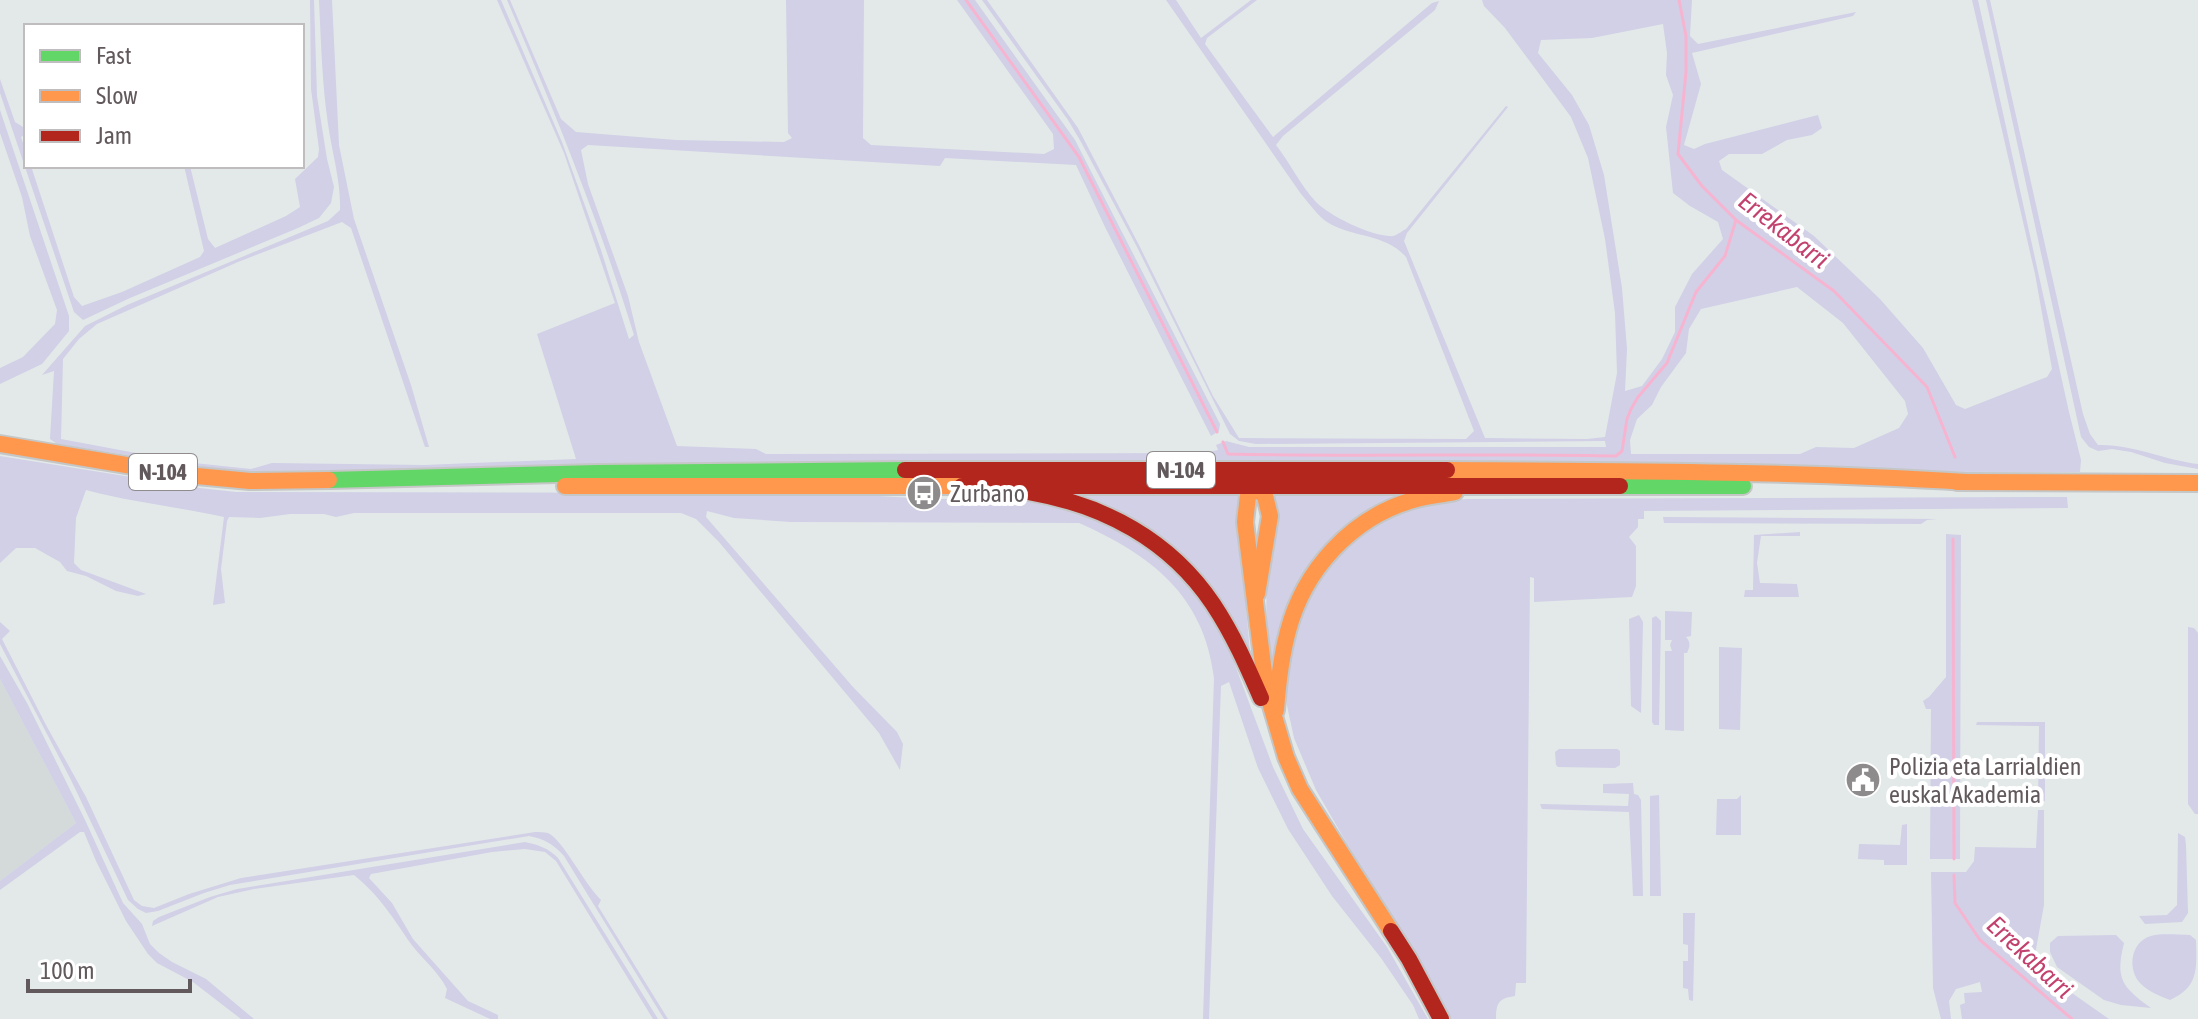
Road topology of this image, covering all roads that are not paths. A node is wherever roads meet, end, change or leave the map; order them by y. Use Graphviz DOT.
graph roads {
  1 [pos="0,444"];
  2 [pos="1302,470"];
  3 [pos="1158,471"];
  4 [pos="395,480"];
  5 [pos="1966,482"];
  6 [pos="2198,483"];
  7 [pos="960,484"];
  8 [pos="1254,486"];
  9 [pos="1516,486"];
  10 [pos="1256,600"];
  11 [pos="1276,727"];
  12 [pos="1441,1019"];
  1 -- 4 [label="main road, N-104"];
  2 -- 3 [label="main road, N-104"];
  2 -- 5 [label="main road, N-104"];
  2 -- 8 [label="main road"];
  3 -- 4 [label="main road, N-104"];
  3 -- 8 [label="main road"];
  4 -- 7 [label="main road, N-104"];
  5 -- 6 [label="main road, N-104"];
  5 -- 9 [label="main road, N-104"];
  7 -- 8 [label="main road, N-104"];
  7 -- 11 [label="main road"];
  8 -- 9 [label="main road, N-104"];
  8 -- 10 [label="main road"];
  8 -- 10 [label="main road"];
  9 -- 11 [label="main road"];
  10 -- 11 [label="main road"];
  11 -- 12 [label="main road"];
}
